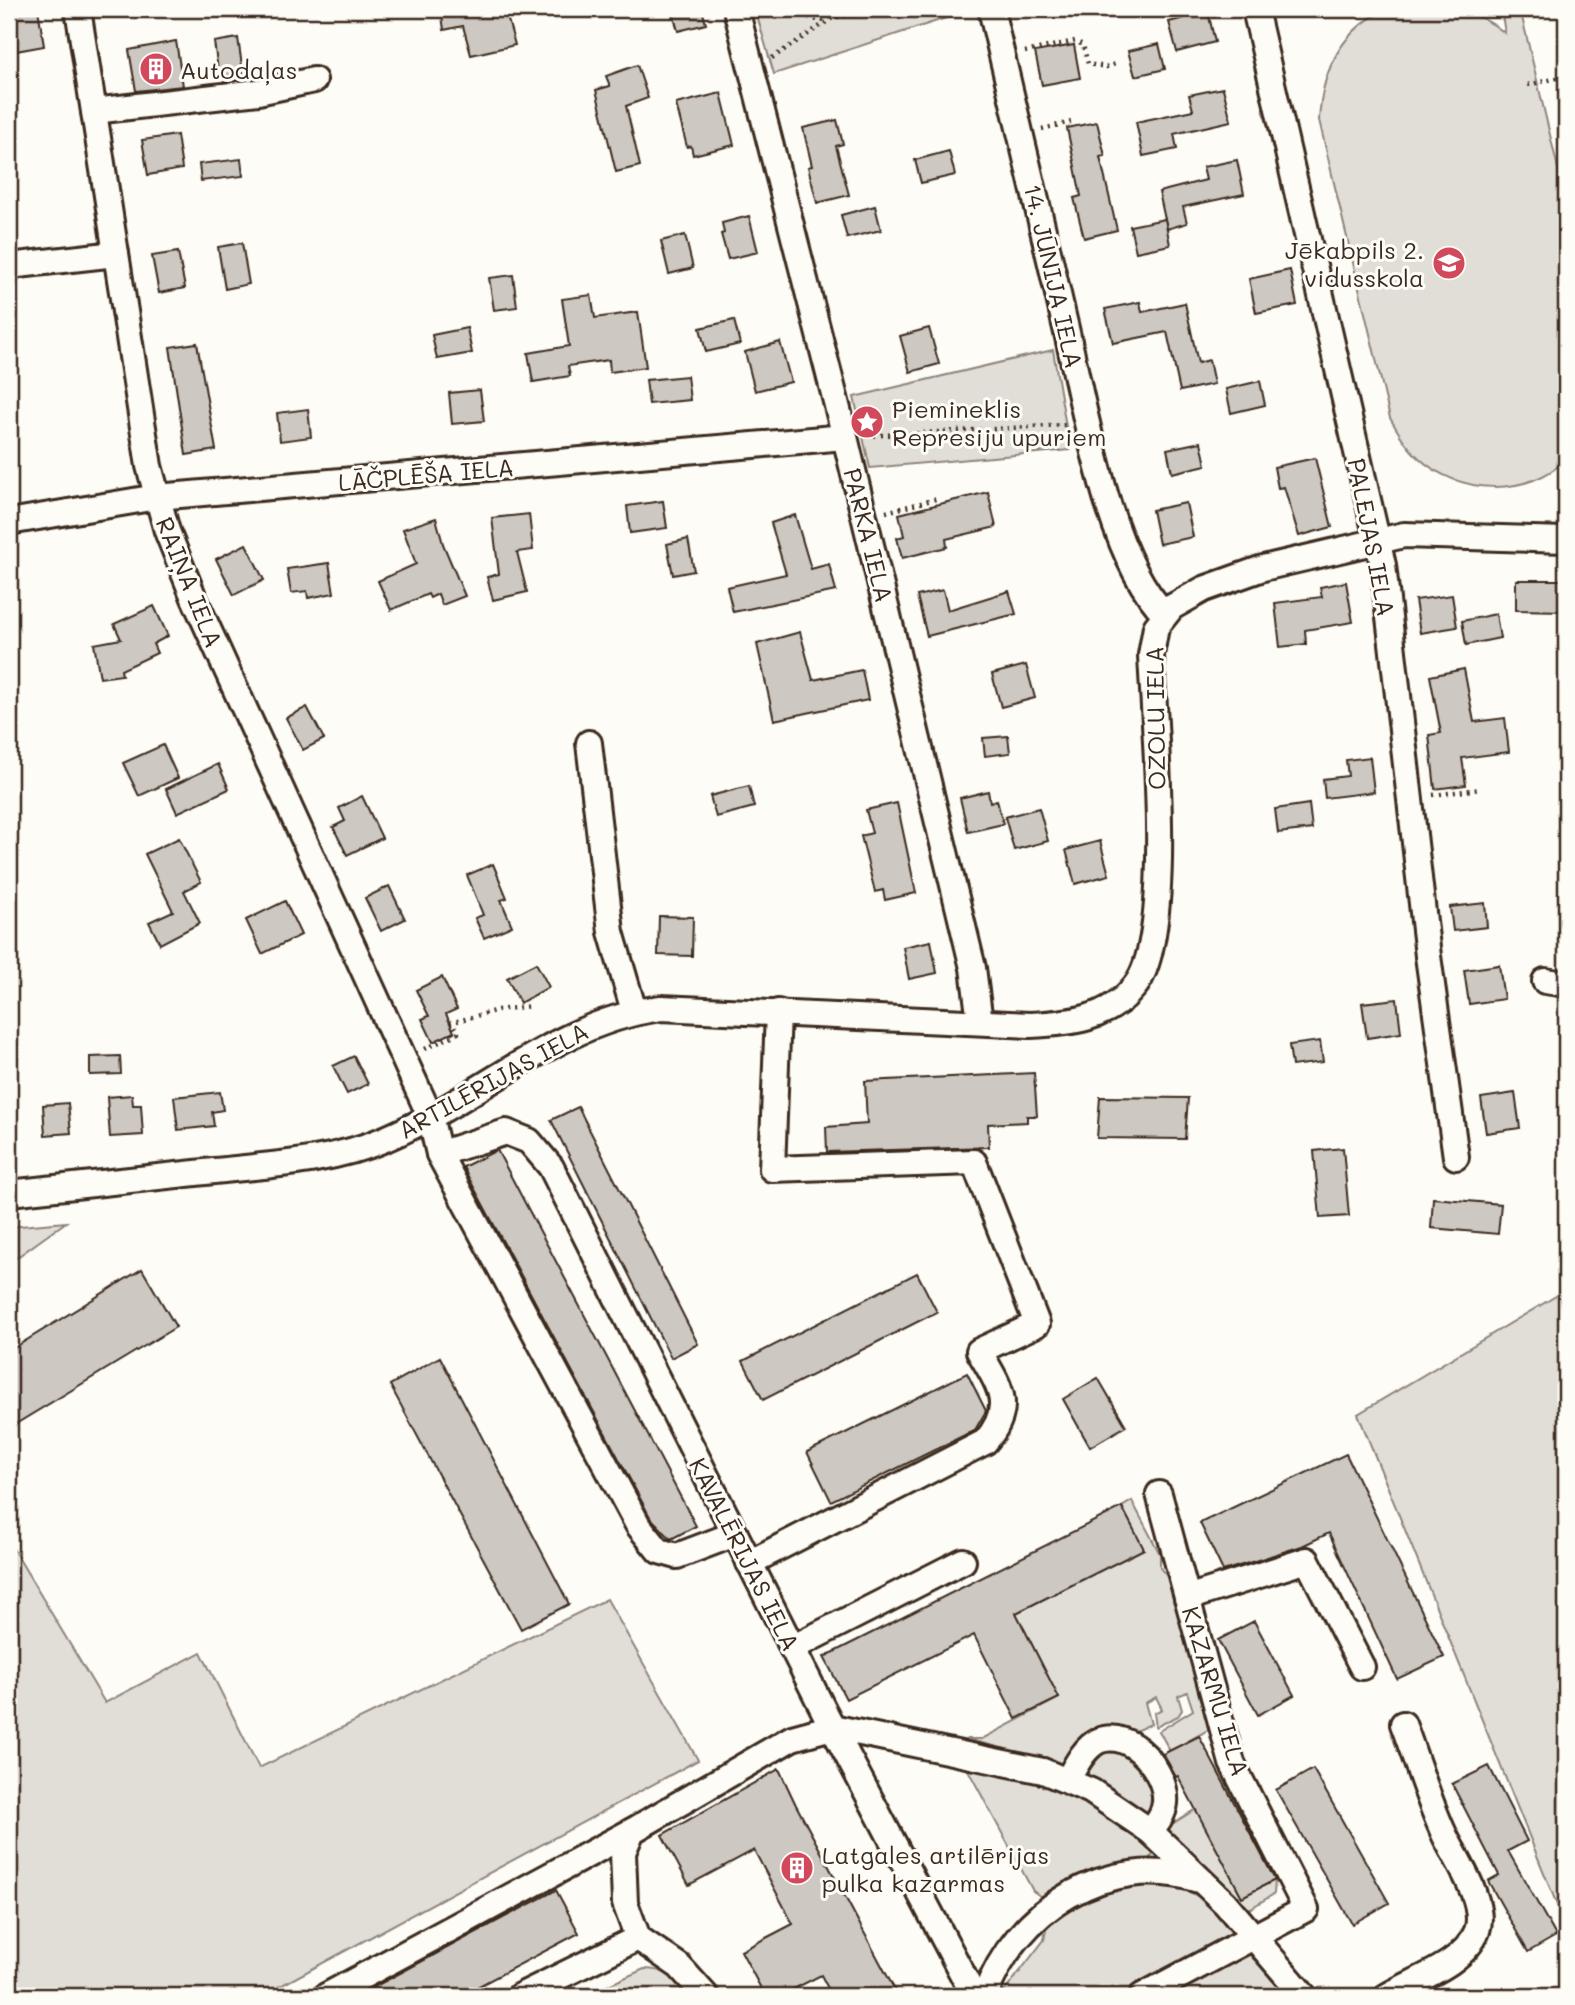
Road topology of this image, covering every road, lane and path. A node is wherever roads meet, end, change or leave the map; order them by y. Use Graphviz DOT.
graph roads {
  1 [pos="78,9"];
  2 [pos="736,9"];
  3 [pos="797,9"];
  4 [pos="905,9"];
  5 [pos="990,9"];
  6 [pos="1255,9"];
  7 [pos="825,21"];
  8 [pos="1002,57"];
  9 [pos="1118,63"];
  10 [pos="752,69"];
  11 [pos="1566,76"];
  12 [pos="314,80"];
  13 [pos="1528,85"];
  14 [pos="93,111"];
  15 [pos="116,254"];
  16 [pos="9,266"];
  17 [pos="1089,423"];
  18 [pos="845,437"];
  19 [pos="157,498"];
  20 [pos="936,499"];
  21 [pos="864,517"];
  22 [pos="9,522"];
  23 [pos="1566,540"];
  24 [pos="1376,541"];
  25 [pos="1165,614"];
  26 [pos="589,743"];
  27 [pos="1480,789"];
  28 [pos="1410,795"];
  29 [pos="532,1006"];
  30 [pos="634,1011"];
  31 [pos="778,1012"];
  32 [pos="981,1022"];
  33 [pos="404,1059"];
  34 [pos="430,1116"];
  35 [pos="439,1154"];
  36 [pos="1456,1157"];
  37 [pos="9,1193"];
  38 [pos="1159,1494"];
  39 [pos="735,1534"];
  40 [pos="963,1561"];
  41 [pos="749,1563"];
  42 [pos="1187,1598"];
  43 [pos="792,1648"];
  44 [pos="1362,1667"];
  45 [pos="1403,1724"];
  46 [pos="832,1727"];
  47 [pos="1068,1779"];
  48 [pos="632,1831"];
  49 [pos="1150,1831"];
  50 [pos="1199,1880"];
  51 [pos="1254,1936"];
  52 [pos="638,1938"];
  53 [pos="326,1996"];
  54 [pos="520,1996"];
  55 [pos="706,1996"];
  56 [pos="974,1996"];
  57 [pos="985,1996"];
  58 [pos="1142,1996"];
  59 [pos="1304,1996"];
  60 [pos="1387,1996"];
  1 -- 14 [label="street, RAIŅA IELA"];
  2 -- 10 [label="street, PARKA IELA"];
  3 -- 7 [label="path"];
  4 -- 7 [label="path"];
  5 -- 8 [label="street, 14. JŪNIJA IELA"];
  6 -- 24 [label="street, PALEJAS IELA"];
  7 -- 10 [label="path"];
  8 -- 9 [label="path"];
  8 -- 17 [label="street, 14. JŪNIJA IELA"];
  10 -- 18 [label="street, PARKA IELA"];
  11 -- 13 [label="path"];
  12 -- 14 [label="street"];
  14 -- 15 [label="street, RAIŅA IELA"];
  15 -- 16 [label="street"];
  15 -- 19 [label="street, RAIŅA IELA"];
  17 -- 18 [label="path"];
  17 -- 25 [label="street, 14. JŪNIJA IELA"];
  18 -- 19 [label="street, LĀČPLĒŠA IELA"];
  18 -- 21 [label="street, PARKA IELA"];
  19 -- 22 [label="street, LĀČPLĒŠA IELA"];
  19 -- 33 [label="street, RAIŅA IELA"];
  20 -- 21 [label="path"];
  21 -- 32 [label="street, PARKA IELA"];
  23 -- 24 [label="street, OZOLU IELA"];
  24 -- 25 [label="street, OZOLU IELA"];
  24 -- 28 [label="street, PALEJAS IELA"];
  25 -- 32 [label="street, OZOLU IELA"];
  26 -- 30 [label="street"];
  27 -- 28 [label="path"];
  28 -- 36 [label="street, PALEJAS IELA"];
  29 -- 33 [label="path"];
  30 -- 31 [label="street, ARTILĒRIJAS IELA"];
  30 -- 34 [label="street, ARTILĒRIJAS IELA"];
  31 -- 32 [label="street, ARTILĒRIJAS IELA"];
  31 -- 41 [label="street"];
  33 -- 34 [label="street, RAIŅA IELA"];
  34 -- 35 [label="street"];
  34 -- 37 [label="street, ARTILĒRIJAS IELA"];
  35 -- 39 [label="street"];
  35 -- 39 [label="street, KAVALĒRIJAS IELA"];
  38 -- 42 [label="street, KAZARMU IELA"];
  39 -- 41 [label="street, KAVALĒRIJAS IELA"];
  40 -- 43 [label="street"];
  41 -- 43 [label="street, KAVALĒRIJAS IELA"];
  42 -- 44 [label="street"];
  42 -- 51 [label="street, KAZARMU IELA"];
  43 -- 46 [label="street, KAVALĒRIJAS IELA"];
  45 -- 60 [label="street"];
  46 -- 47 [label="street"];
  46 -- 48 [label="street"];
  46 -- 56 [label="street, KAVALĒRIJAS IELA"];
  47 -- 49 [label="street"];
  47 -- 49 [label="street"];
  48 -- 52 [label="street"];
  48 -- 53 [label="street"];
  49 -- 50 [label="street"];
  50 -- 51 [label="street"];
  50 -- 57 [label="street"];
  51 -- 58 [label="street"];
  51 -- 59 [label="street"];
  52 -- 54 [label="street"];
  52 -- 55 [label="street"];
}
